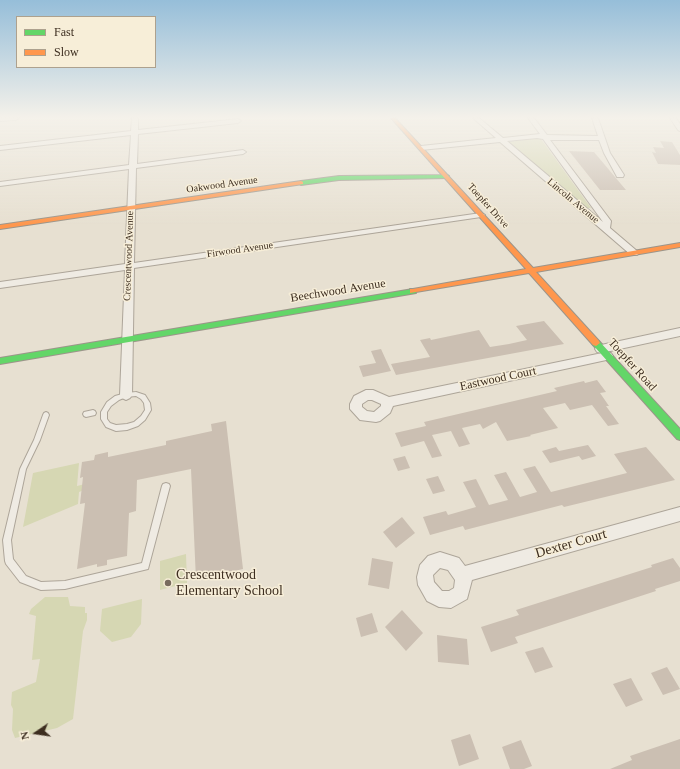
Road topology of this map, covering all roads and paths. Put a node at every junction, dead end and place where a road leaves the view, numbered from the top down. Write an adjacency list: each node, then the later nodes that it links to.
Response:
1 (134, 154): 7 (street, Crescentwood Avenue)
2 (228, 154): 7 (street)
3 (425, 154): 9 (street, Toepfer Drive)
4 (516, 154): 14 (street, Lincoln Avenue)
5 (557, 154): 14 (street)
6 (608, 154): 8 (street)
7 (134, 166): 10 (street); 11 (street, Crescentwood Avenue)
8 (620, 176)
9 (447, 177): 11 (street, Oakwood Avenue); 12 (street, Toepfer Drive)
10 (0, 184)
11 (131, 209): 13 (street, Oakwood Avenue); 17 (street, Crescentwood Avenue)
12 (481, 215): 17 (street, Firwood Avenue); 18 (street, Toepfer Drive)
13 (0, 227)
14 (606, 230): 16 (street, Lincoln Avenue)
15 (680, 245): 16 (street, Beechwood Avenue)
16 (634, 253): 18 (street, Beechwood Avenue)
17 (130, 266): 19 (street, Firwood Avenue); 22 (street, Crescentwood Avenue)
18 (531, 271): 20 (street, Toepfer Drive); 22 (street, Beechwood Avenue)
19 (0, 285)
20 (567, 310): 23 (street, Toepfer Road)
21 (680, 332): 23 (street, Eastwood Court)
22 (127, 339): 24 (street, Beechwood Avenue); 25 (street, Crescentwood Avenue)
23 (604, 352): 26 (street, Eastwood Court); 28 (street, Toepfer Road)
24 (0, 360)
25 (126, 395): 25 (lane)
26 (388, 402)
27 (46, 415): 29 (lane)
28 (680, 436)
29 (166, 486)
30 (680, 514): 31 (street, Dexter Court)
31 (462, 575)

